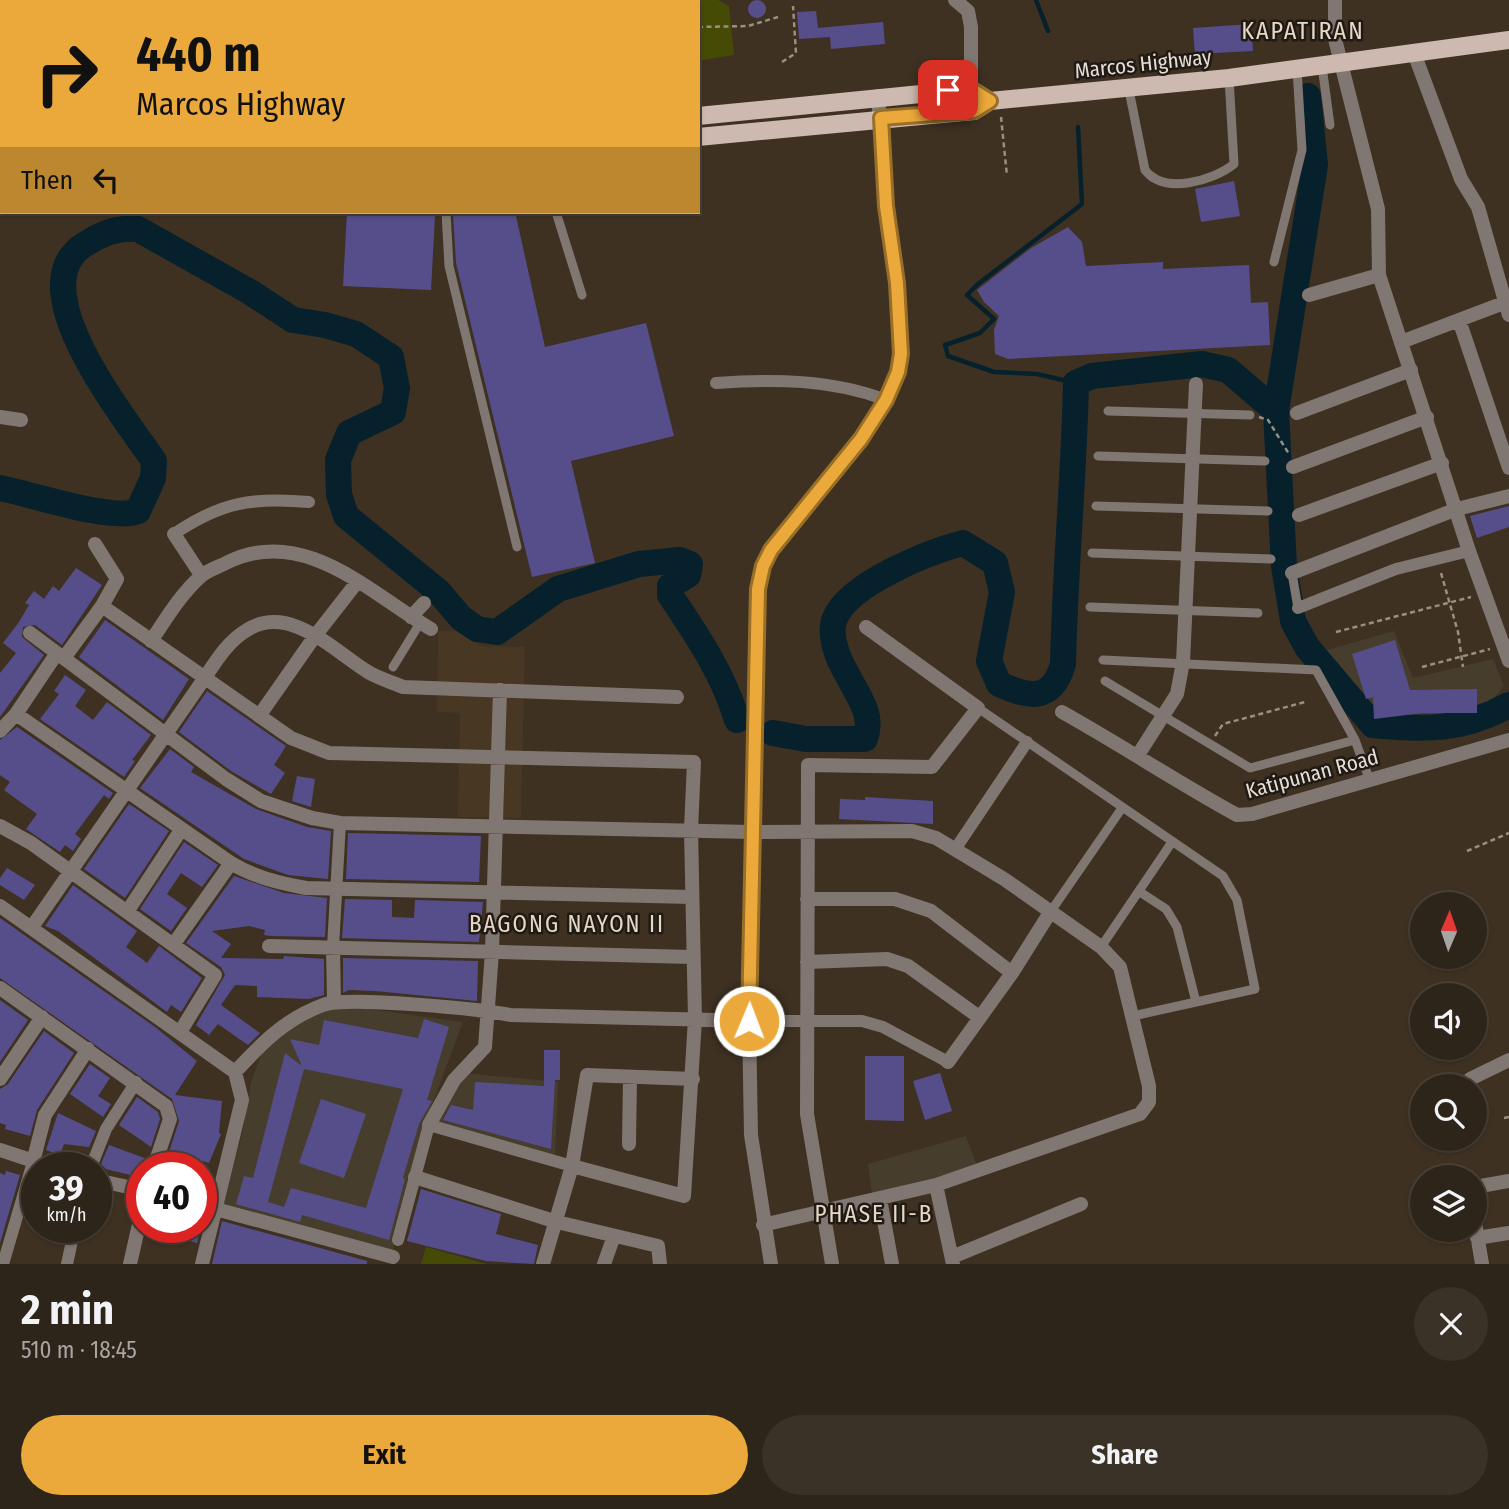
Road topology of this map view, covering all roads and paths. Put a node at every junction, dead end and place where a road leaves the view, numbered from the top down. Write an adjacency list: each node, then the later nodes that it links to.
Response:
1 (955, 0): 13 (street)
2 (1335, 0): 9 (street)
3 (793, 6): 8 (path)
4 (779, 17): 5 (path)
5 (700, 27)
6 (1509, 40): 7 (main road, Marcos Highway)
7 (1414, 53): 9 (main road, Marcos Highway); 28 (street)
8 (782, 62)
9 (1341, 63): 10 (main road, Marcos Highway); 25 (street)
10 (1322, 66): 11 (main road, Marcos Highway); 19 (lane)
11 (1297, 69): 12 (main road, Marcos Highway); 24 (lane)
12 (1229, 78): 14 (main road, Marcos Highway); 14 (lane)
13 (971, 89): 15 (main road); 16 (main road)
14 (1129, 90): 16 (main road, Marcos Highway)
15 (878, 96): 17 (main road); 18 (street)
16 (995, 100): 18 (main road, Marcos Highway); 21 (path)
17 (700, 116)
18 (881, 118): 20 (main road, Marcos Highway); 34 (street)
19 (1330, 124)
20 (700, 137)
21 (1007, 176)
22 (446, 214): 59 (lane)
23 (557, 214): 26 (lane)
24 (1274, 262)
25 (1379, 275): 27 (street); 30 (street)
26 (582, 295)
27 (1310, 295)
28 (1508, 306): 29 (street)
29 (1459, 320): 30 (street); 49 (street)
30 (1401, 342): 31 (street)
31 (1412, 370): 37 (street); 40 (street)
32 (716, 383): 34 (street)
33 (1196, 384): 36 (street)
34 (886, 400): 117 (street)
35 (1108, 411): 36 (lane)
36 (1194, 413): 38 (lane); 45 (street)
37 (1297, 413)
38 (1250, 415)
39 (0, 417): 42 (street)
40 (1427, 417): 47 (street); 48 (street)
41 (1268, 420): 43 (path)
42 (21, 421)
43 (1288, 450)
44 (1098, 456): 45 (lane)
45 (1192, 458): 46 (lane); 53 (street)
46 (1265, 461)
47 (1442, 463): 54 (street); 56 (street)
48 (1293, 467)
49 (1509, 468)
50 (1509, 496): 54 (street)
51 (309, 502): 57 (street)
52 (1096, 506): 53 (lane)
53 (1189, 509): 55 (lane); 62 (street)
54 (1457, 509): 60 (street); 65 (street)
55 (1268, 511)
56 (1299, 515)
57 (174, 534): 66 (street)
58 (95, 544): 71 (street)
59 (517, 547)
60 (1469, 551): 64 (street); 68 (street)
61 (1092, 554): 62 (lane)
62 (1187, 558): 63 (lane); 74 (street)
63 (1270, 559)
64 (1438, 559): 69 (path); 73 (street)
65 (1292, 573): 73 (lane)
66 (201, 575): 67 (street); 81 (street)
67 (358, 581): 76 (street); 80 (street)
68 (1485, 594): 69 (path); 82 (street)
69 (1450, 602): 78 (path); 84 (path)
70 (424, 603): 76 (street)
71 (102, 606): 81 (street); 83 (street)
72 (1090, 607): 74 (lane)
73 (1298, 608)
74 (1185, 610): 75 (lane); 87 (street)
75 (1258, 613)
76 (421, 623): 88 (lane)
77 (866, 627): 96 (street)
78 (1336, 632)
79 (30, 633): 83 (street)
80 (315, 636): 91 (street); 93 (street); 99 (street)
81 (150, 641): 91 (street)
82 (1503, 645): 84 (path); 86 (street)
83 (60, 656): 98 (street); 102 (street)
84 (1461, 656): 89 (path); 90 (path)
85 (1103, 660): 87 (lane)
86 (1509, 661)
87 (1183, 662): 100 (street); 103 (lane)
88 (393, 667)
89 (1422, 667)
90 (1463, 667)
91 (204, 679): 99 (street); 102 (street)
92 (1105, 681): 100 (lane)
93 (500, 690): 94 (street); 108 (street)
94 (677, 696)
95 (1305, 702): 106 (path)
96 (978, 708): 105 (lane); 118 (street)
97 (1062, 712): 107 (street, Katipunan Road)
98 (16, 714): 101 (street); 110 (street)
99 (259, 716): 108 (street)
100 (1164, 717): 106 (lane); 107 (street)
101 (0, 731)
102 (167, 735): 110 (street); 112 (street)
103 (1355, 740): 106 (lane); 109 (lane)
104 (1509, 740): 109 (street, Katipunan Road)
105 (1027, 742): 111 (lane); 121 (street)
106 (1209, 744)
107 (1138, 755): 109 (street, Katipunan Road)
108 (498, 757): 114 (street); 116 (street)
109 (1370, 781)
110 (126, 792): 115 (street); 124 (street)
111 (1122, 808): 120 (lane); 131 (lane)
112 (341, 823): 114 (street); 125 (street)
113 (0, 826): 124 (street)
114 (496, 827): 116 (street); 126 (street)
115 (181, 830): 123 (street); 132 (street)
116 (691, 830): 117 (street); 128 (street)
117 (752, 832): 118 (street); 151 (street)
118 (807, 832): 121 (street); 129 (street)
119 (1509, 833): 122 (path)
120 (1172, 842): 127 (lane); 144 (lane)
121 (956, 848): 131 (street)
122 (1468, 851)
123 (231, 863): 125 (street); 134 (street)
124 (71, 872): 132 (street); 133 (street)
125 (335, 888): 126 (street); 136 (street)
126 (494, 892): 128 (street); 138 (street)
127 (1140, 892): 137 (lane); 144 (lane)
128 (692, 897): 139 (street)
129 (807, 899): 140 (street); 141 (street)
130 (0, 906): 133 (street)
131 (1051, 911): 137 (street); 141 (street)
132 (127, 912): 134 (street)
133 (32, 927): 153 (street)
134 (173, 945): 153 (street)
135 (269, 946): 136 (street)
136 (333, 947): 138 (street); 143 (street)
137 (1101, 947): 146 (street)
138 (492, 953): 139 (street); 145 (street)
139 (692, 957): 149 (street)
140 (807, 962): 148 (street); 152 (street)
141 (1012, 974): 148 (street)
142 (0, 988): 147 (street)
143 (334, 1002): 145 (street); 158 (street)
144 (1196, 1002): 146 (lane)
145 (490, 1011): 149 (street); 163 (street)
146 (1133, 1016): 174 (street)
147 (42, 1017): 154 (street); 157 (street)
148 (979, 1017): 156 (street)
149 (695, 1019): 150 (street); 161 (street)
150 (716, 1020)
151 (749, 1021): 152 (street); 182 (street)
152 (807, 1023): 156 (street); 180 (street)
153 (180, 1032): 158 (street)
154 (88, 1049): 162 (street); 166 (street)
155 (1509, 1060): 159 (street)
156 (948, 1062)
157 (2, 1069)
158 (235, 1072): 172 (street)
159 (1480, 1074)
160 (630, 1077): 161 (street); 164 (street); 170 (street)
161 (693, 1079): 170 (street)
162 (136, 1082): 167 (street); 168 (street)
163 (429, 1125): 170 (street); 171 (street)
164 (629, 1144)
165 (0, 1150): 169 (street)
166 (36, 1152)
167 (97, 1152)
168 (159, 1152)
169 (21, 1158)
170 (572, 1166): 181 (street)
171 (415, 1177): 181 (street); 186 (street)
172 (217, 1181)
173 (1509, 1181): 175 (street)
174 (936, 1185): 176 (street); 192 (street)
175 (1487, 1185)
176 (880, 1199): 180 (street); 202 (street)
177 (21, 1204): 193 (street)
178 (1081, 1205): 192 (street)
179 (217, 1209): 191 (street)
180 (821, 1212): 182 (street); 201 (street)
181 (557, 1222): 184 (street); 197 (street)
182 (764, 1225): 200 (street)
183 (1509, 1233): 185 (street)
184 (614, 1236): 198 (street); 199 (street)
185 (1487, 1237)
186 (398, 1240)
187 (1479, 1242): 203 (street)
188 (72, 1243): 194 (street)
189 (135, 1243): 195 (street)
190 (205, 1243): 196 (street)
191 (393, 1257)
192 (952, 1261)
193 (4, 1264)
194 (67, 1264)
195 (130, 1264)
196 (202, 1264)
197 (543, 1264)
198 (604, 1264)
199 (660, 1264)
200 (771, 1264)
201 (832, 1264)
202 (892, 1264)
203 (1482, 1264)

